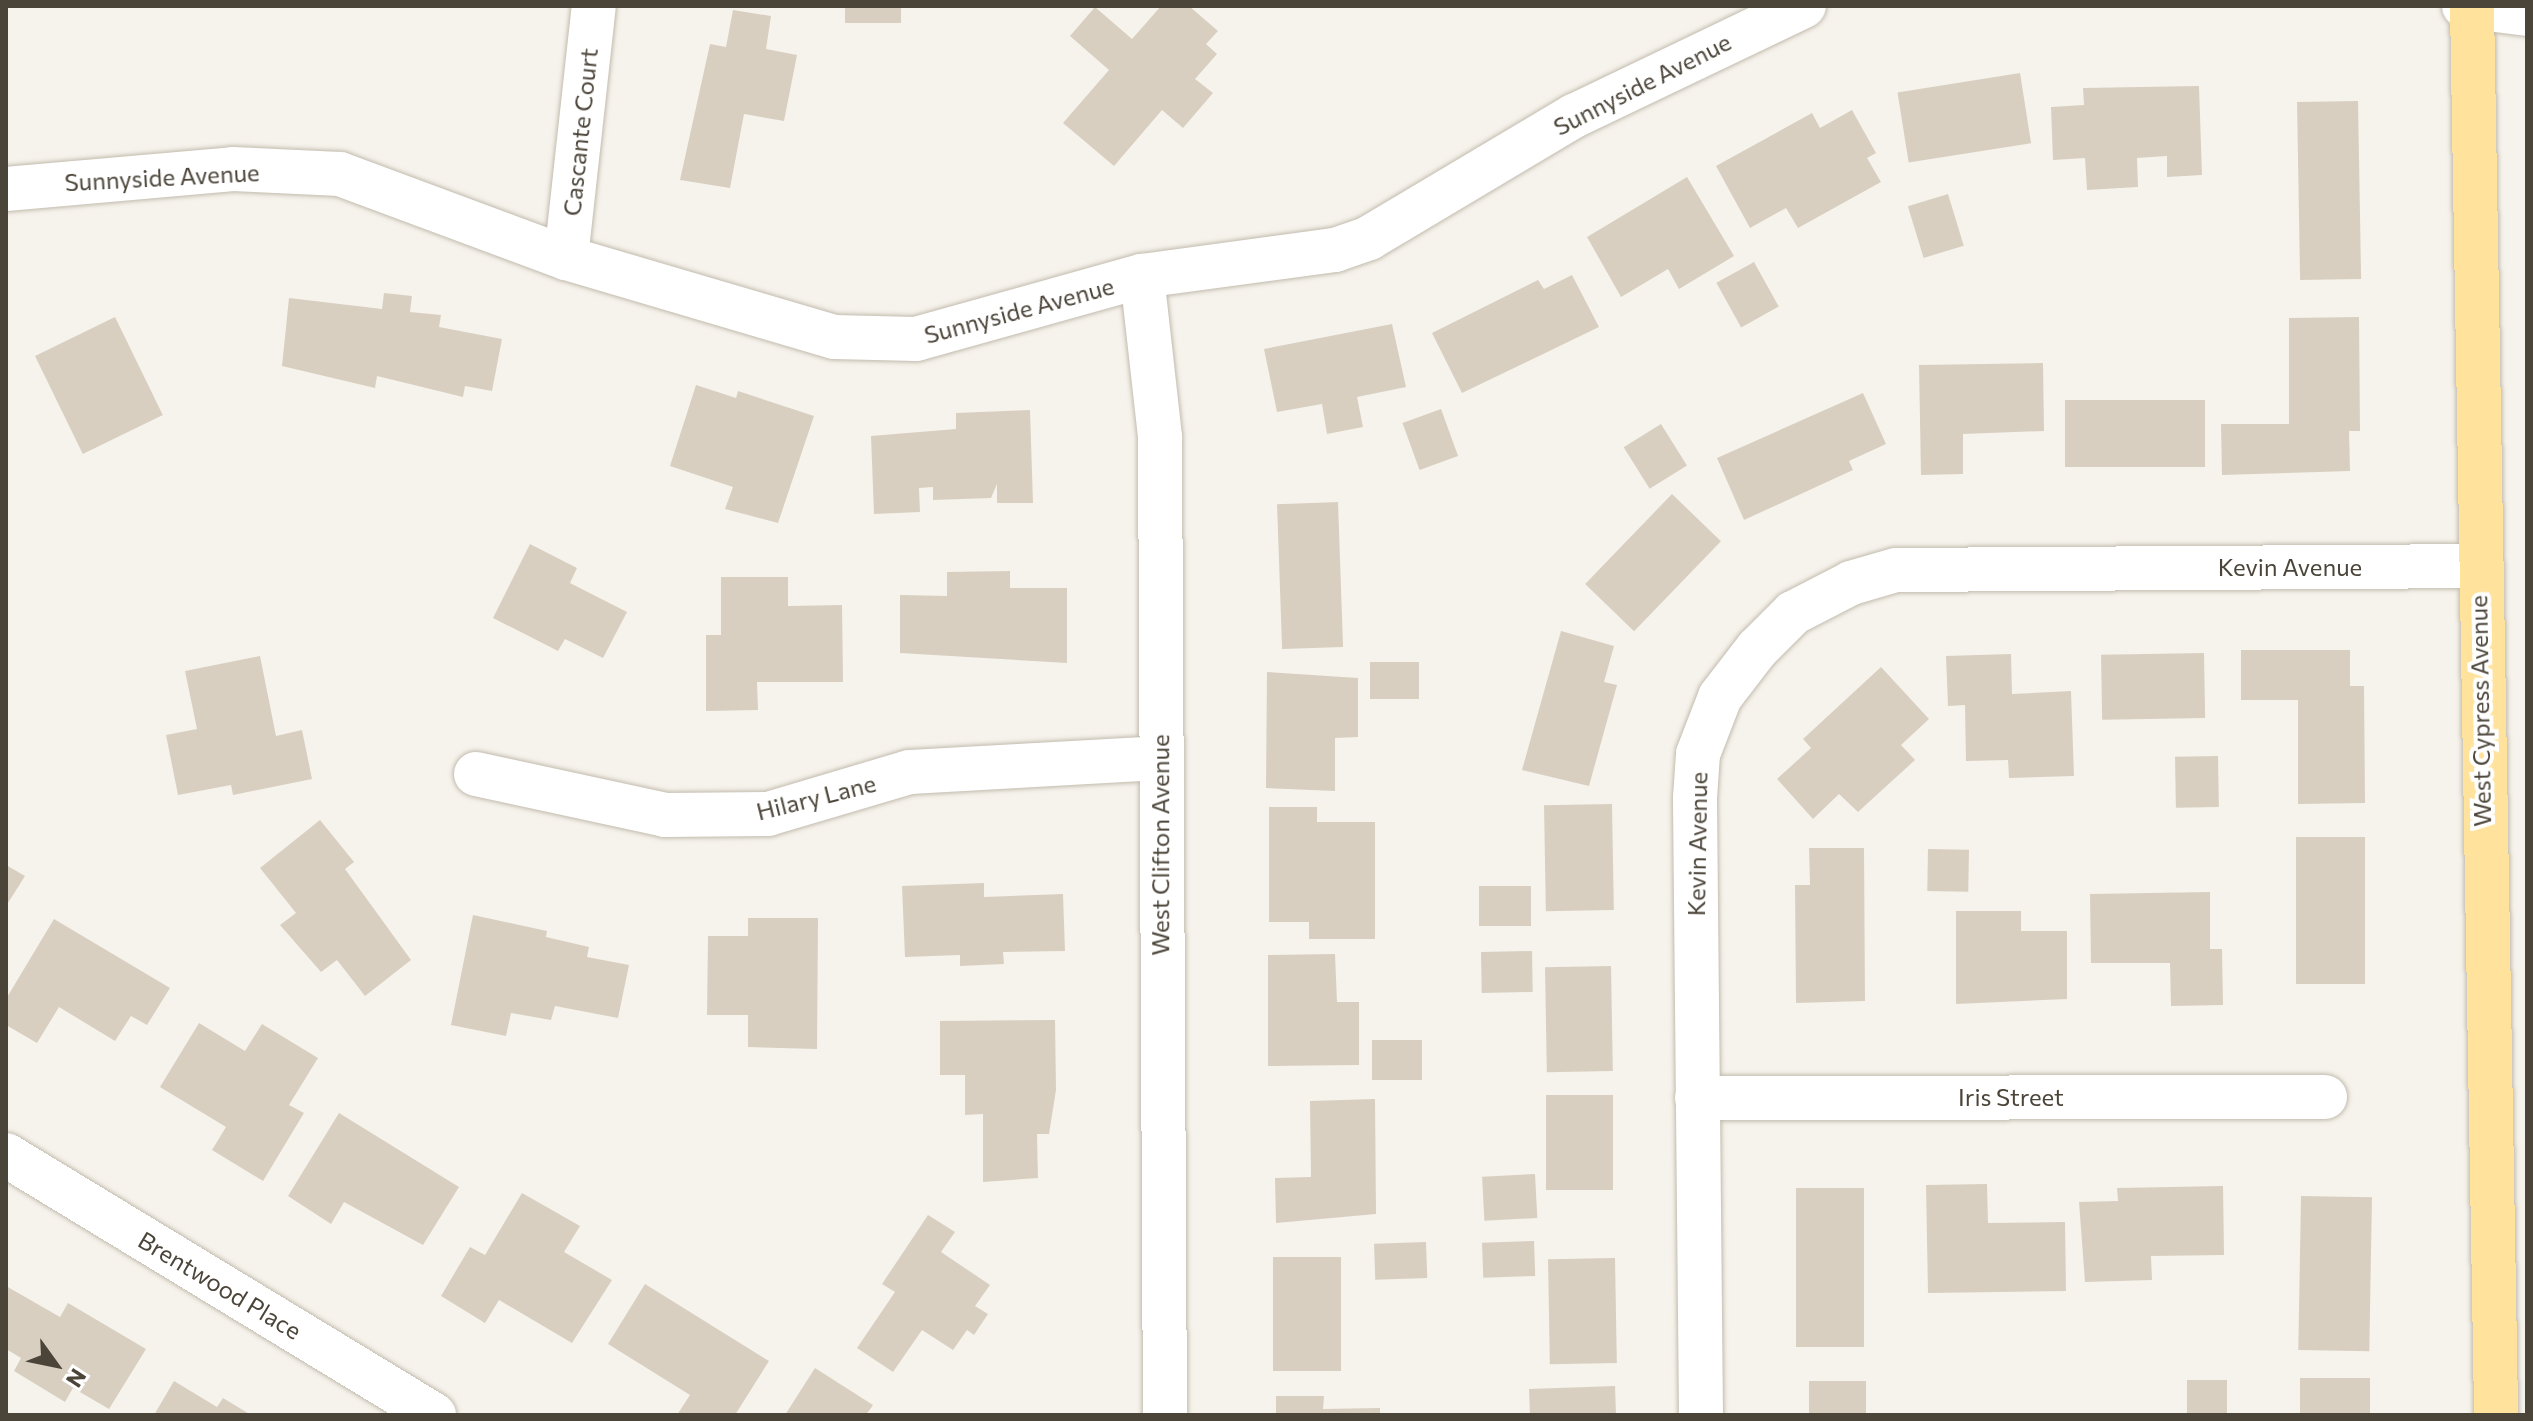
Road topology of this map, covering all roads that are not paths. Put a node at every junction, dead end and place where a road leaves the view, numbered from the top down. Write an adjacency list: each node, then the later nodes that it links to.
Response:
1 (594, 6): 7 (street, Cascante Court)
2 (1804, 6): 8 (street, Sunnyside Avenue)
3 (2464, 6): 4 (street)
4 (2472, 6): 5 (street); 9 (main road, West Cypress Avenue)
5 (2527, 14)
6 (6, 189): 7 (street, Sunnyside Avenue)
7 (566, 258): 8 (street, Sunnyside Avenue)
8 (1142, 276): 10 (street, West Clifton Avenue)
9 (2477, 566): 13 (street, Kevin Avenue); 18 (main road, West Cypress Avenue)
10 (1159, 758): 11 (street, Hilary Lane); 16 (street, West Clifton Avenue)
11 (476, 774)
12 (2325, 1097): 13 (street, Iris Street)
13 (1697, 1098): 17 (street, Kevin Avenue)
14 (6, 1155): 15 (street, Brentwood Place)
15 (434, 1415)
16 (1165, 1415)
17 (1701, 1415)
18 (2496, 1415)

